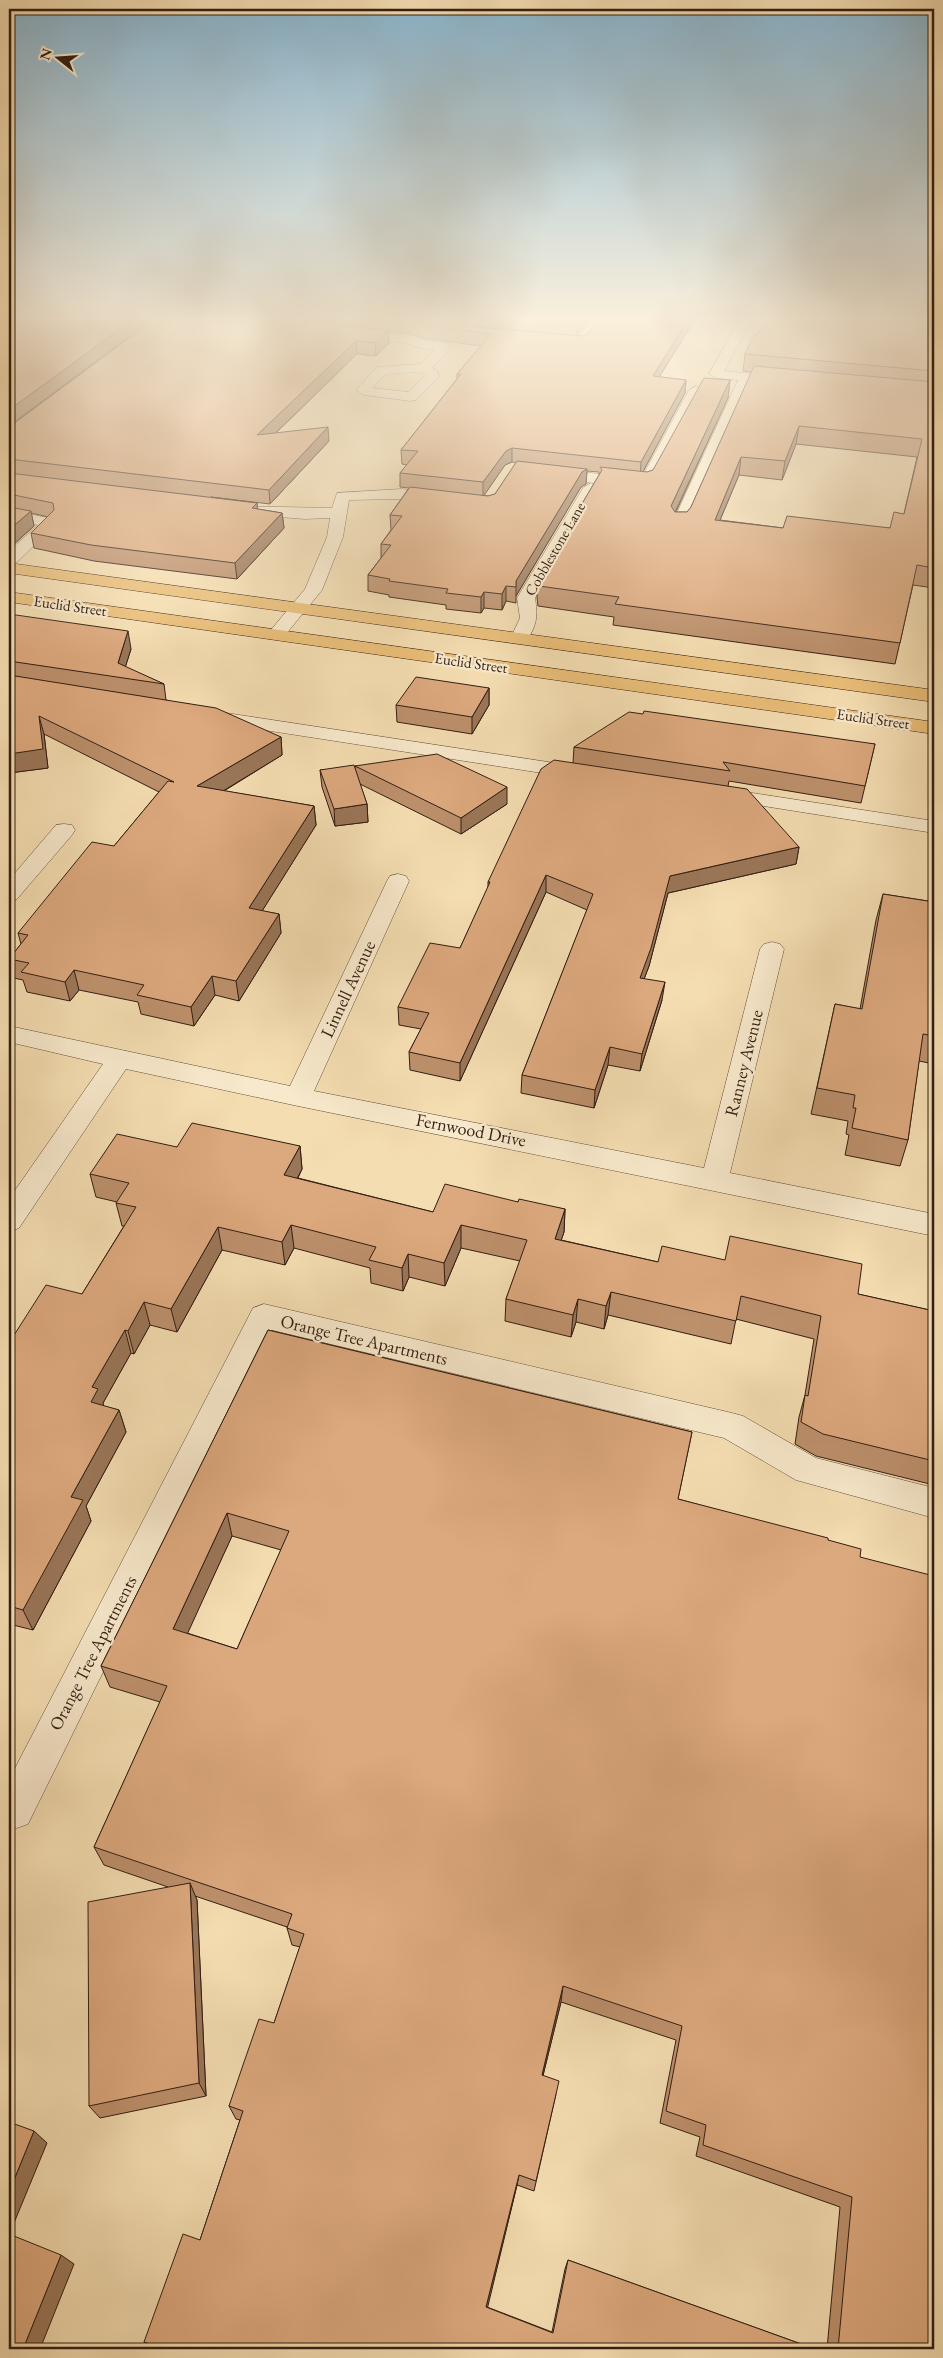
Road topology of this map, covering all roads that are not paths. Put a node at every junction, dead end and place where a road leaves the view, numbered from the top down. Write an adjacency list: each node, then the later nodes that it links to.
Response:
1 (674, 431): 3 (street)
2 (722, 431): 9 (street)
3 (531, 471)
4 (591, 488): 15 (street, Cobblestone Lane)
5 (456, 500): 7 (street)
6 (230, 508): 7 (street)
7 (339, 513): 13 (street)
8 (9, 516): 10 (street)
9 (679, 526)
10 (9, 560)
11 (9, 568): 13 (main road, Euclid Street)
12 (9, 597): 14 (main road, Euclid Street)
13 (298, 608): 14 (street); 15 (main road, Euclid Street)
14 (276, 635): 18 (main road, Euclid Street)
15 (519, 639): 16 (main road, Euclid Street)
16 (934, 696)
17 (196, 714): 19 (street)
18 (934, 728)
19 (600, 776)
20 (698, 791): 21 (street)
21 (934, 827)
22 (64, 830): 24 (street)
23 (398, 881): 28 (street, Linnell Avenue)
24 (9, 894)
25 (772, 949): 29 (street, Ranney Avenue)
26 (9, 1034): 27 (street, Fernwood Drive)
27 (119, 1059): 28 (street, Fernwood Drive); 30 (street)
28 (298, 1097): 29 (street, Fernwood Drive)
29 (715, 1178): 31 (street, Fernwood Drive)
30 (9, 1221)
31 (934, 1224)
32 (934, 1503): 33 (street, Orange Tree Apartments)
33 (14, 1810)

